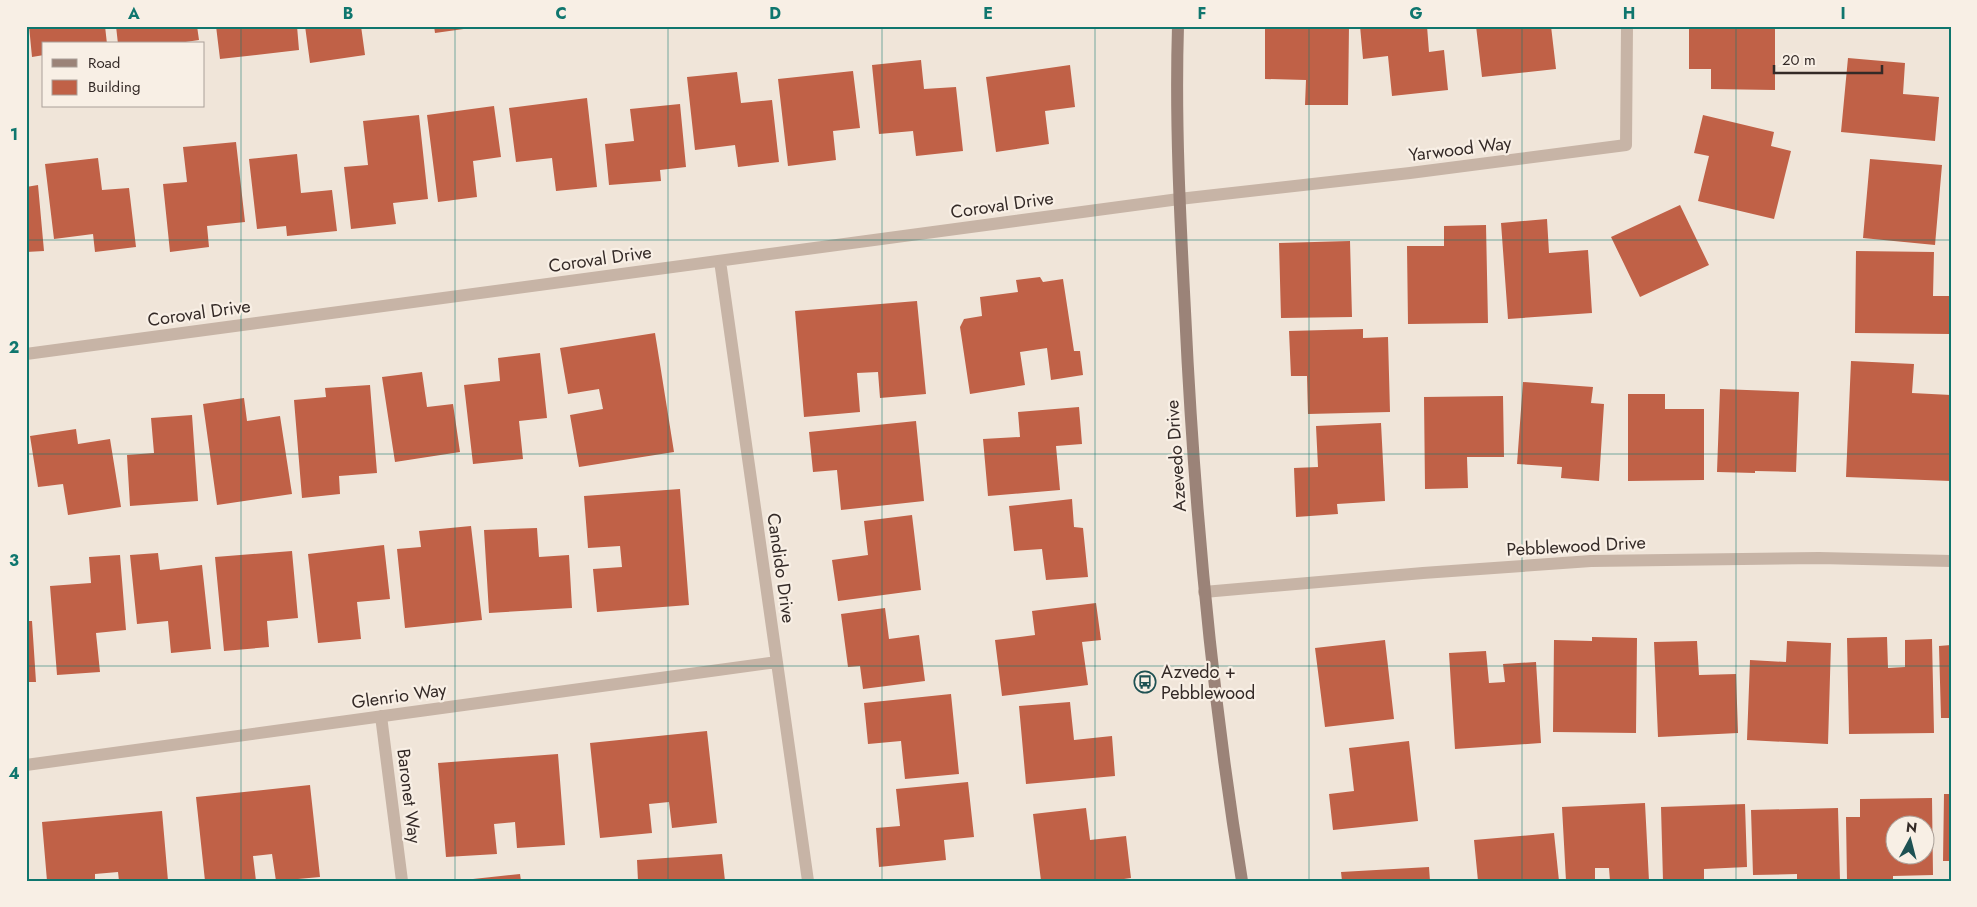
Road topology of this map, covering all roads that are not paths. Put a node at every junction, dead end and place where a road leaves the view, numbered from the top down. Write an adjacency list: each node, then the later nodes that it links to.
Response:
1 (1178, 26): 3 (street, Azevedo Drive)
2 (1627, 26): 3 (street, Yarwood Way)
3 (1179, 199): 4 (street, Coroval Drive); 7 (street, Azevedo Drive)
4 (720, 261): 5 (street, Coroval Drive); 8 (street, Candido Drive)
5 (26, 354)
6 (1951, 561): 7 (street, Pebblewood Drive)
7 (1204, 592): 13 (street, Azevedo Drive)
8 (777, 662): 9 (street, Glenrio Way); 12 (street, Candido Drive)
9 (381, 716): 10 (street, Glenrio Way); 11 (street, Baronet Way)
10 (26, 765)
11 (402, 881)
12 (808, 881)
13 (1242, 881)

